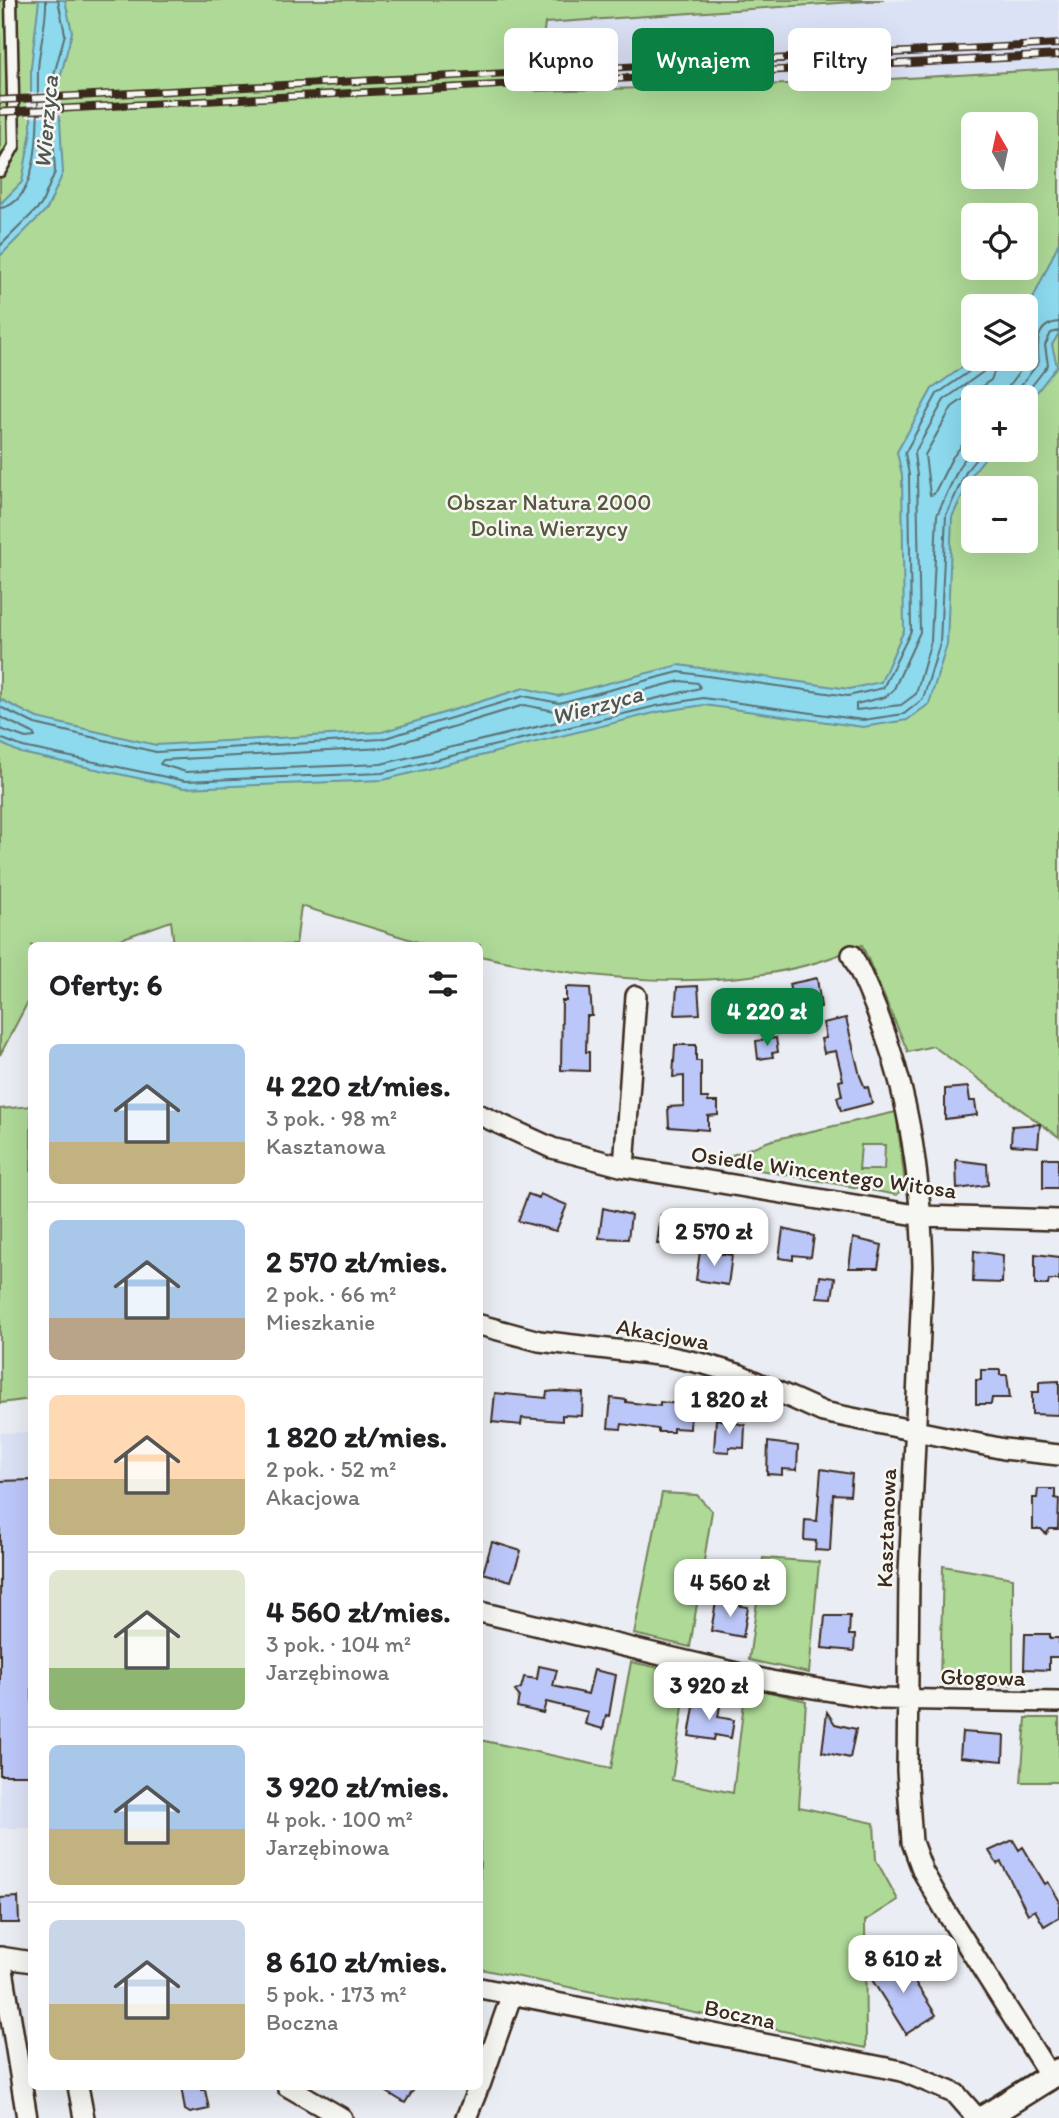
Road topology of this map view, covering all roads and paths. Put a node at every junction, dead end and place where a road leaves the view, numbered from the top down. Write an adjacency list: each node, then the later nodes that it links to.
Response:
1 (12, 0): 2 (lane)
2 (0, 171)
3 (852, 955): 7 (street, Kasztanowa)
4 (636, 996): 6 (street)
5 (483, 1116): 6 (street, Osiedle Wincentego Witosa)
6 (624, 1167): 7 (street, Osiedle Wincentego Witosa)
7 (922, 1216): 8 (street, Osiedle Wincentego Witosa); 10 (street, Kasztanowa)
8 (1059, 1220)
9 (483, 1326): 10 (street, Akacjowa)
10 (915, 1431): 11 (street, Akacjowa); 13 (street, Kasztanowa)
11 (1059, 1455)
12 (483, 1613): 13 (street, Głogowa)
13 (906, 1701): 14 (street, Głogowa); 19 (street, Kasztanowa)
14 (1059, 1702)
15 (0, 1957): 16 (street); 24 (street)
16 (28, 1961)
17 (483, 1989): 18 (street, Boczna)
18 (512, 1994): 20 (street); 28 (street, Boczna)
19 (1055, 2073): 29 (street)
20 (483, 2074)
21 (79, 2090): 25 (street)
22 (294, 2090): 26 (street)
23 (477, 2090): 27 (street)
24 (27, 2118)
25 (84, 2118)
26 (342, 2118)
27 (466, 2118)
28 (977, 2118)
29 (985, 2118)

